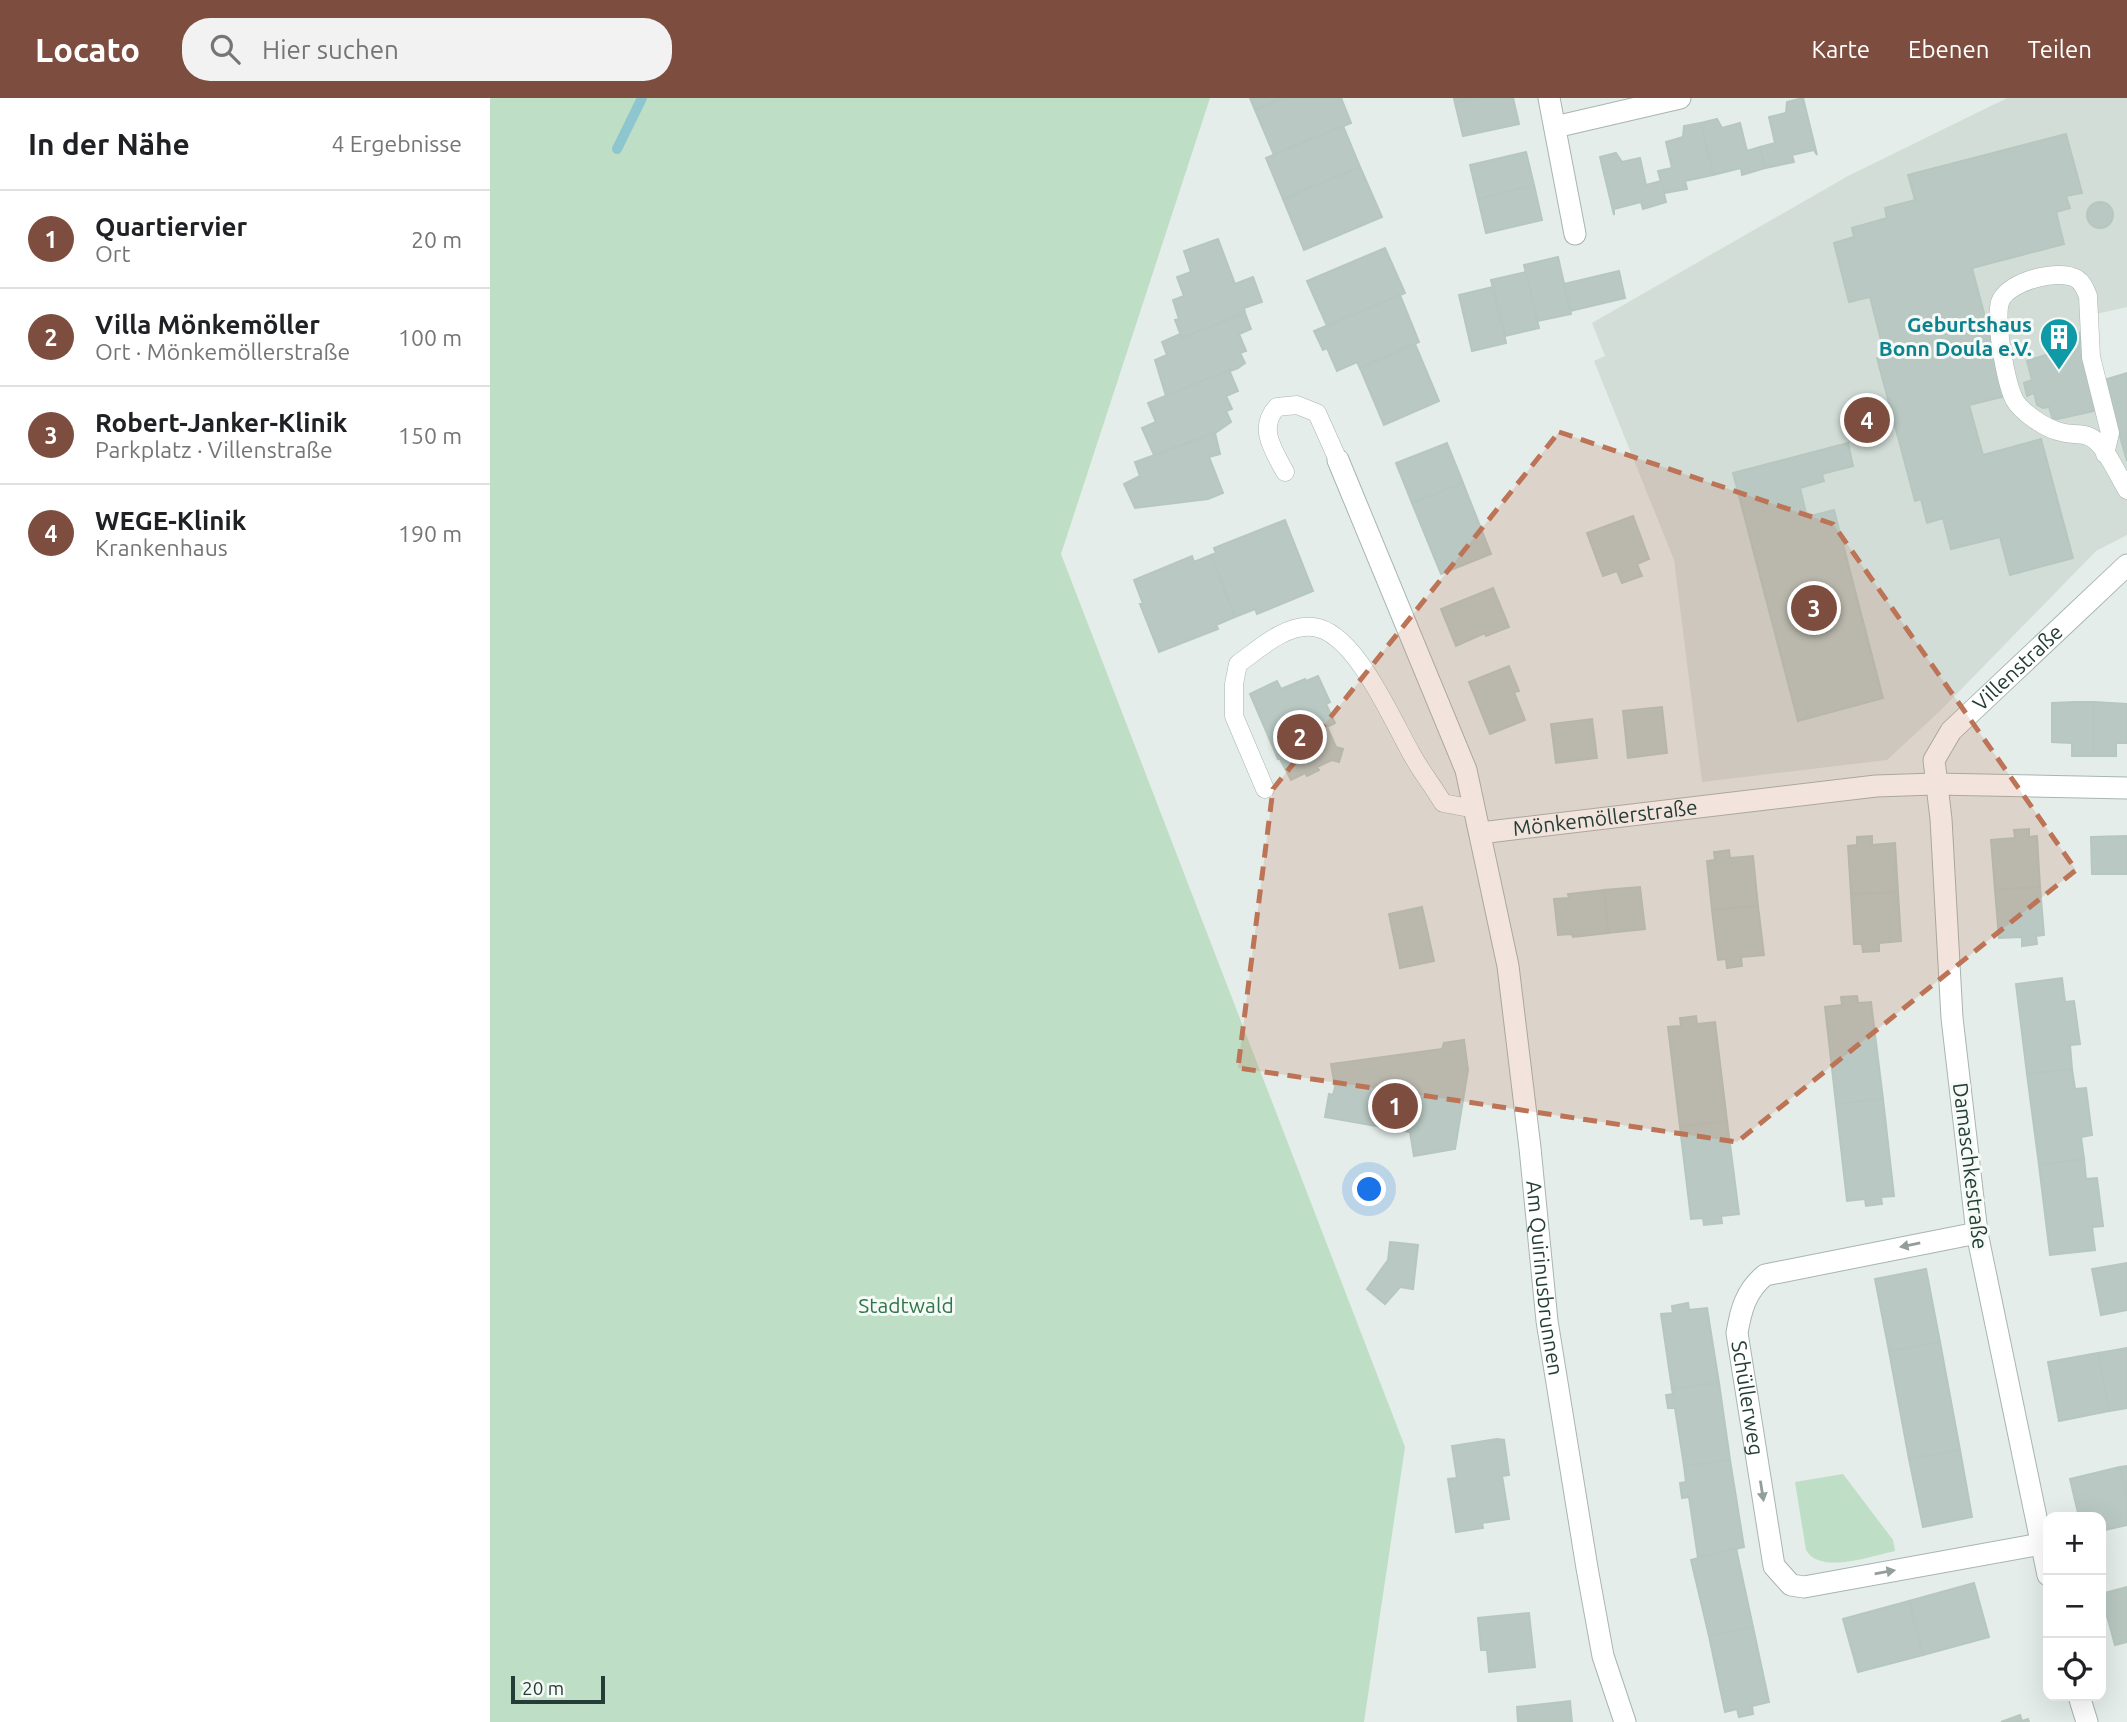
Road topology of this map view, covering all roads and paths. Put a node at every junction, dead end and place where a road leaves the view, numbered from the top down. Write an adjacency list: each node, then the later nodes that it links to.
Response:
1 (1549, 98): 3 (street)
2 (1680, 98): 3 (street)
3 (1555, 127): 4 (street)
4 (1575, 234)
5 (2105, 454): 5 (lane); 8 (lane)
6 (1338, 460): 7 (lane); 13 (street)
7 (1285, 472)
8 (2127, 491)
9 (2127, 565): 10 (street, Villenstraße)
10 (1935, 785): 11 (street, Mönkemöllerstraße); 14 (street, Mönkemöllerstraße); 15 (street, Damaschkestraße)
11 (2127, 788)
12 (1265, 789): 13 (lane)
13 (1475, 809): 14 (street)
14 (1480, 832): 19 (street, Am Quirinusbrunnen)
15 (1977, 1233): 16 (street, Damaschkestraße); 16 (street, Schüllerweg, one-way to 16)
16 (2041, 1544): 17 (street, Damaschkestraße)
17 (2043, 1553)
18 (2081, 1701): 20 (street)
19 (1625, 1722)
20 (2087, 1722)

